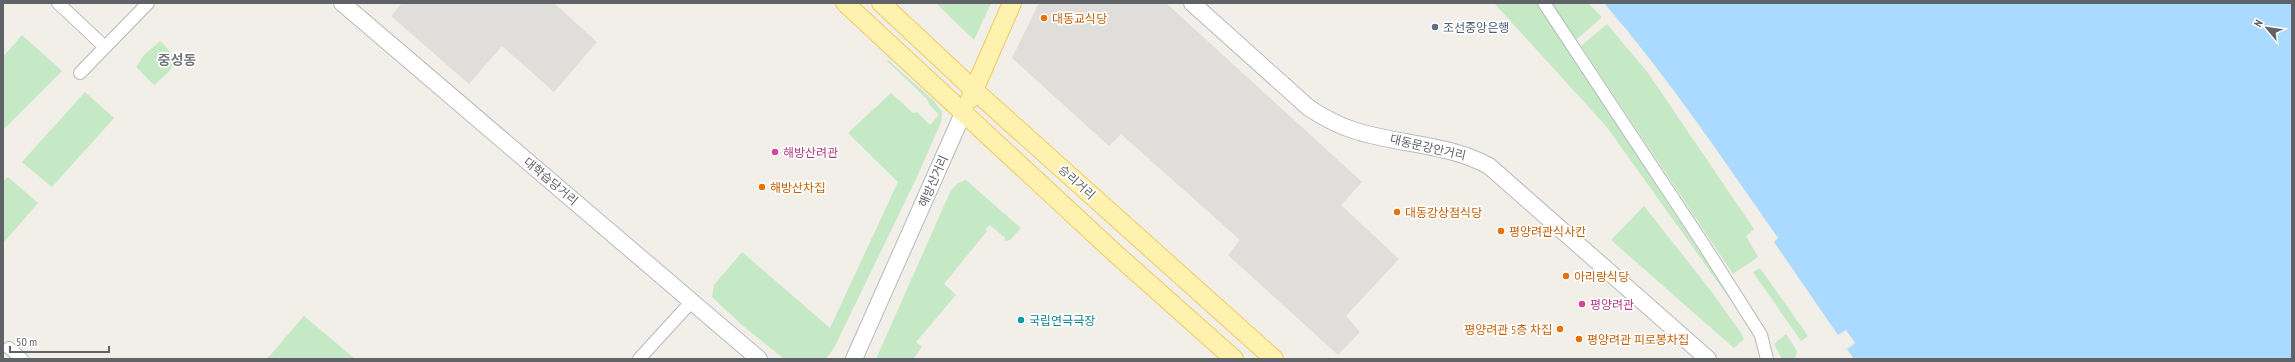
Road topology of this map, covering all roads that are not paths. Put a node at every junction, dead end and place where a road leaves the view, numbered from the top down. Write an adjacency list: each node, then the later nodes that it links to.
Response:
1 (58, 3): 9 (street)
2 (148, 3): 9 (street)
3 (342, 3): 13 (main road, 대학습당거리)
4 (845, 3): 12 (main road, 승리거리)
5 (881, 3): 11 (main road, 승리거리)
6 (1012, 3): 11 (main road, 해방산거리)
7 (1192, 3): 23 (main road, 대동문강안거리)
8 (1544, 3): 24 (street)
9 (105, 47): 10 (street)
10 (80, 73)
11 (974, 90): 12 (main road, 해방산거리); 22 (main road, 승리거리)
12 (964, 111): 14 (main road, 해방산거리); 21 (main road, 승리거리)
13 (692, 301): 16 (main road, 대학습당거리); 18 (street)
14 (861, 342): 19 (main road); 20 (main road, 해방산거리)
15 (9, 348): 17 (street)
16 (759, 358)
17 (22, 359)
18 (639, 359)
19 (842, 359)
20 (854, 359)
21 (1234, 359)
22 (1274, 359)
23 (1708, 359)
24 (1767, 359)

